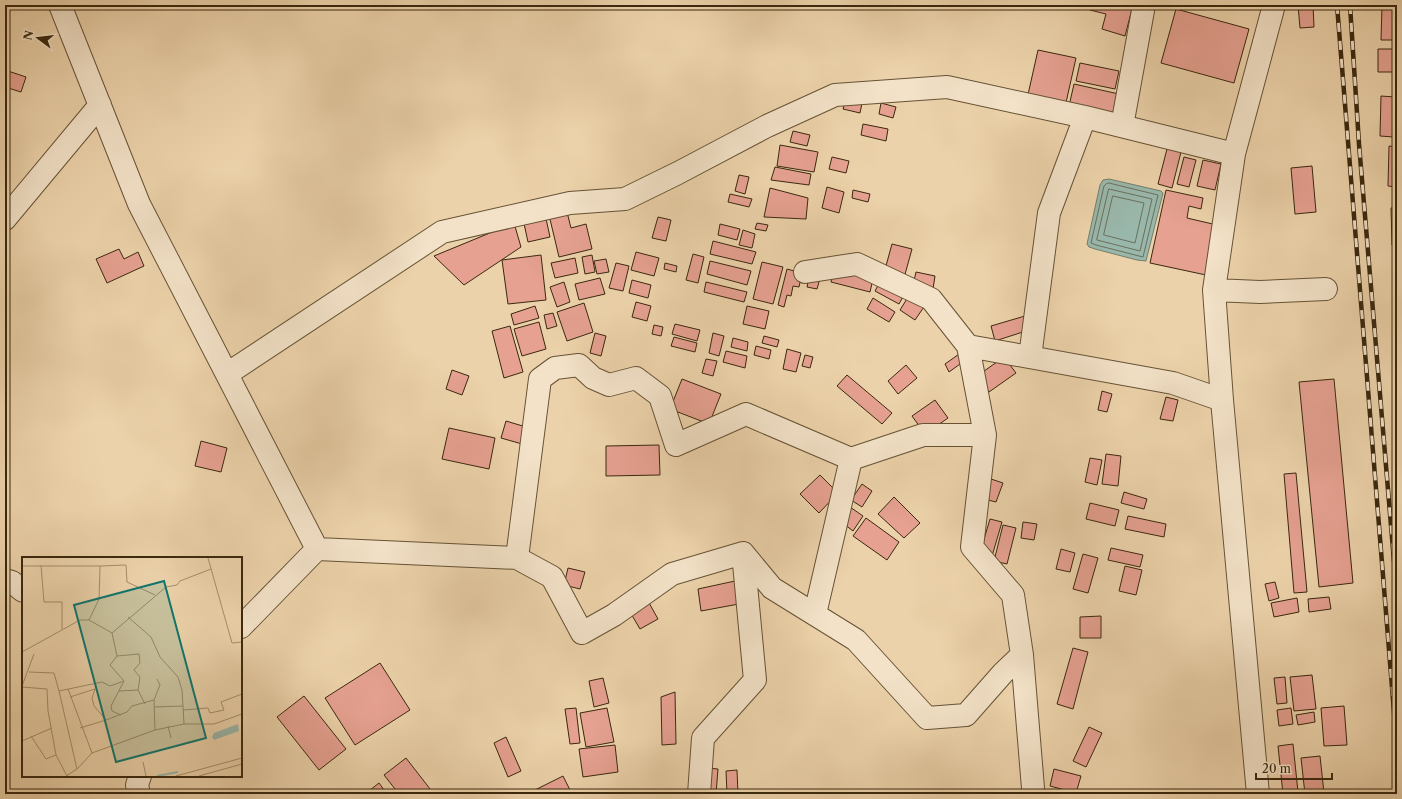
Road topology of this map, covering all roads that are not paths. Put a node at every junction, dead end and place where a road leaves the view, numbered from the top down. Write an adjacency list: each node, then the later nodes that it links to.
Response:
1 (60, 5): 4 (street)
2 (1144, 5): 6 (street)
3 (1274, 5): 7 (street)
4 (100, 105): 8 (street); 14 (street)
5 (1085, 117): 6 (street); 13 (street); 14 (street)
6 (1122, 126): 7 (street)
7 (1234, 154): 11 (street)
8 (5, 219)
9 (805, 272): 12 (street)
10 (1326, 289): 11 (street)
11 (1214, 290): 15 (street)
12 (968, 346): 13 (street); 16 (street)
13 (1030, 357): 15 (street)
14 (227, 374): 18 (street)
15 (1222, 400): 30 (street)
16 (985, 435): 17 (street); 25 (street)
17 (852, 459): 20 (street); 23 (street)
18 (317, 549): 20 (street); 24 (street)
19 (743, 553): 20 (street); 23 (street); 29 (street)
20 (518, 558)
21 (5, 580): 22 (street)
22 (22, 590)
23 (815, 614): 25 (street)
24 (242, 626)
25 (1022, 655): 27 (street)
26 (140, 777): 28 (street)
27 (1030, 792)
28 (139, 794)
29 (699, 794)
30 (1258, 794)

